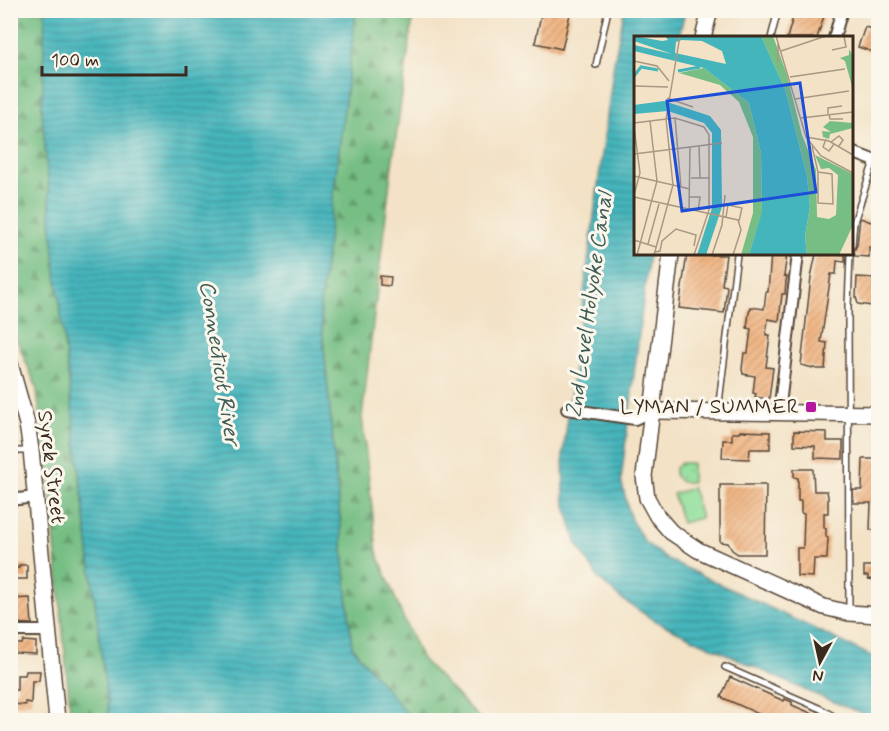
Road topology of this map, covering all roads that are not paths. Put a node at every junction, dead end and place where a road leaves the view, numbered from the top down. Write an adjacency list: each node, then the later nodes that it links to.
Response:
1 (608, 10): 8 (lane)
2 (710, 10): 5 (street)
3 (778, 10): 6 (lane)
4 (842, 10): 7 (street)
5 (704, 36)
6 (772, 36)
7 (835, 36)
8 (596, 65)
9 (853, 152): 10 (street)
10 (876, 161): 11 (lane)
11 (853, 234)
12 (671, 255): 18 (street)
13 (737, 255): 19 (lane)
14 (798, 255): 20 (street)
15 (850, 255): 21 (lane)
16 (11, 368): 23 (street, Syrek Street)
17 (567, 409): 18 (street)
18 (652, 411): 19 (street); 27 (street)
19 (718, 412): 20 (street)
20 (779, 414): 21 (street)
21 (848, 414): 22 (street); 27 (lane)
22 (879, 414)
23 (31, 450): 24 (lane); 25 (street, Syrek Street)
24 (10, 451)
25 (35, 497): 26 (street); 30 (street, Syrek Street)
26 (10, 500)
27 (849, 613): 28 (street)
28 (879, 615)
29 (10, 631): 30 (street)
30 (47, 631): 32 (street, Syrek Street)
31 (725, 667): 33 (lane)
32 (57, 720)
33 (840, 720)

